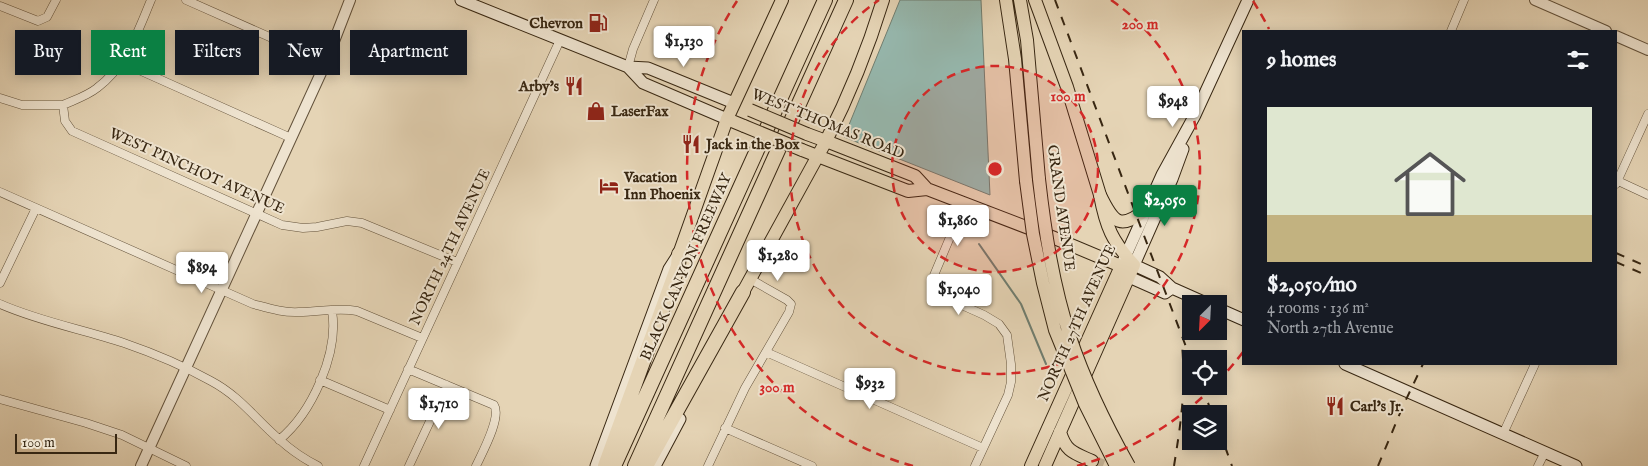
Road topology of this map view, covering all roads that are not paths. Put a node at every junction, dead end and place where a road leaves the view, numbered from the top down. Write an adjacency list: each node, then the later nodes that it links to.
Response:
1 (56, 0): 18 (street)
2 (151, 0): 19 (street)
3 (186, 0): 24 (street)
4 (350, 0): 20 (street)
5 (460, 0): 25 (main road, WEST THOMAS ROAD)
6 (654, 0): 27 (street)
7 (782, 0): 32 (main road)
8 (825, 0): 90 (highway, BLACK CANYON FREEWAY)
9 (832, 0): 91 (highway)
10 (846, 0): 92 (highway)
11 (883, 0): 38 (main road)
12 (1006, 0): 40 (main road, GRAND AVENUE)
13 (1020, 0): 40 (main road, GRAND AVENUE)
14 (1035, 0): 44 (main road)
15 (1248, 0): 34 (main road, NORTH 27TH AVENUE)
16 (1464, 0): 21 (street)
17 (1535, 0): 22 (street)
18 (0, 6)
19 (138, 30)
20 (338, 30)
21 (1451, 30)
22 (1604, 30)
23 (1617, 36): 26 (street)
24 (269, 37)
25 (560, 40): 27 (main road, WEST THOMAS ROAD); 51 (street, NORTH 24TH AVENUE)
26 (1648, 50)
27 (628, 67): 32 (main road, WEST THOMAS ROAD); 36 (main road, WEST THOMAS ROAD)
28 (111, 75): 33 (street)
29 (150, 75): 37 (street)
30 (320, 75): 37 (street)
31 (0, 98): 33 (street)
32 (734, 103): 36 (main road); 38 (main road, WEST THOMAS ROAD, bridge)
33 (63, 104): 49 (street, WEST PINCHOT AVENUE)
34 (1195, 114): 48 (main road, NORTH 27TH AVENUE); 52 (main road, NORTH 27TH AVENUE)
35 (1648, 114): 41 (street)
36 (727, 120): 39 (main road, WEST THOMAS ROAD, bridge); 50 (main road)
37 (291, 138): 49 (street)
38 (826, 141): 39 (main road); 42 (main road, WEST THOMAS ROAD)
39 (818, 156): 42 (main road, WEST THOMAS ROAD); 53 (main road)
40 (1033, 180): 62 (main road, GRAND AVENUE, bridge); 102 (main road, GRAND AVENUE, bridge)
41 (1617, 183): 45 (street)
42 (926, 189): 46 (main road, WEST THOMAS ROAD)
43 (0, 192): 47 (street)
44 (1100, 195): 48 (main road); 52 (main road)
45 (1648, 195)
46 (964, 204): 52 (main road, WEST THOMAS ROAD); 79 (street)
47 (36, 208): 54 (street); 55 (street)
48 (1147, 209): 52 (main road, NORTH 27TH AVENUE)
49 (256, 214): 51 (street, WEST PINCHOT AVENUE); 55 (street)
50 (679, 254): 88 (main road); 89 (highway)
51 (457, 262): 63 (street, NORTH 24TH AVENUE)
52 (1127, 266): 57 (main road, WEST THOMAS ROAD); 73 (main road, NORTH 27TH AVENUE); 75 (main road, NORTH 27TH AVENUE)
53 (750, 279): 56 (main road); 64 (street)
54 (0, 283)
55 (221, 291): 59 (street); 67 (street)
56 (743, 292): 93 (highway); 94 (main road)
57 (1188, 295)
58 (0, 304): 67 (street)
59 (332, 311): 63 (street); 69 (street)
60 (1228, 313): 61 (main road)
61 (1242, 319)
62 (1055, 330): 100 (main road, bridge); 101 (main road, GRAND AVENUE, bridge)
63 (422, 338): 68 (street, NORTH 24TH AVENUE)
64 (766, 352): 74 (street); 79 (street)
65 (1347, 365): 76 (main road)
66 (1535, 365): 76 (street)
67 (186, 368): 77 (street); 78 (street)
68 (408, 369): 70 (street); 72 (street, NORTH 24TH AVENUE)
69 (320, 380): 72 (street); 77 (street)
70 (447, 385): 86 (street); 87 (street)
71 (0, 399): 78 (street)
72 (390, 410): 85 (street, NORTH 24TH AVENUE)
73 (1051, 419): 98 (main road, NORTH 27TH AVENUE); 99 (main road)
74 (725, 428): 95 (street); 96 (street)
75 (1060, 432): 81 (main road); 99 (main road, NORTH 27TH AVENUE)
76 (1503, 434): 80 (main road)
77 (279, 440): 84 (street)
78 (149, 448): 82 (street); 83 (street)
79 (983, 448): 97 (street)
80 (1544, 452): 103 (street); 104 (main road)
81 (1092, 461)
82 (141, 466)
83 (186, 466)
84 (318, 466)
85 (364, 466)
86 (409, 466)
87 (476, 466)
88 (596, 466)
89 (605, 466)
90 (614, 466)
91 (622, 466)
92 (635, 466)
93 (646, 466)
94 (655, 466)
95 (708, 466)
96 (812, 466)
97 (975, 466)
98 (1031, 466)
99 (1044, 466)
100 (1106, 466)
101 (1116, 466)
102 (1129, 466)
103 (1538, 466)
104 (1576, 466)

